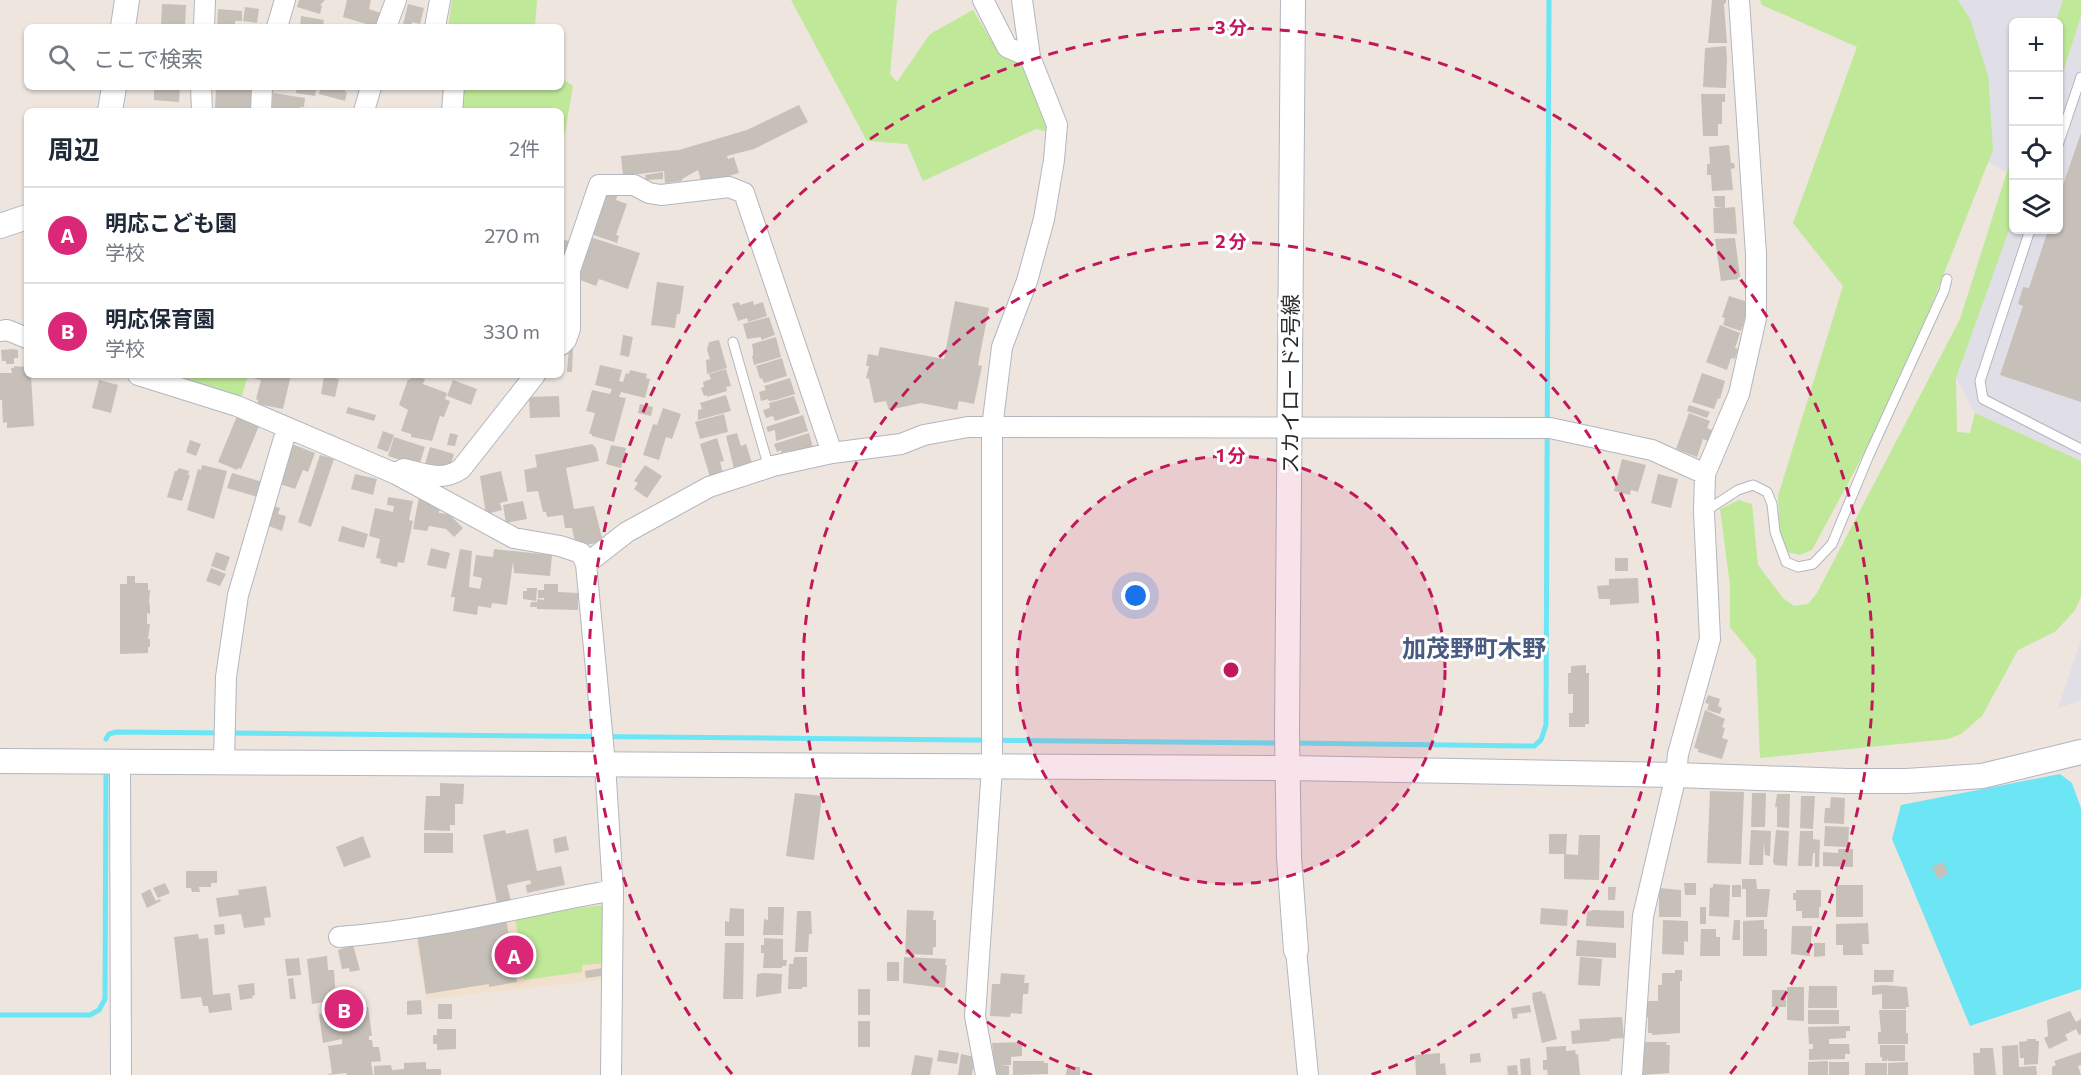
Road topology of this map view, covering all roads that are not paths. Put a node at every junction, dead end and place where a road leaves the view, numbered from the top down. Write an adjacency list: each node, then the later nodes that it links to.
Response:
1 (127, 0): 10 (street)
2 (205, 0): 11 (street)
3 (285, 0): 12 (street)
4 (396, 0): 13 (street)
5 (440, 0): 14 (street)
6 (983, 0): 15 (street)
7 (1022, 0): 15 (street)
8 (1293, 0): 38 (street, スカイロード2号線)
9 (1739, 0): 45 (street)
10 (123, 24)
11 (204, 24)
12 (278, 24)
13 (387, 24)
14 (436, 24)
15 (1030, 57): 40 (street)
16 (2081, 77): 27 (lane)
17 (114, 90): 22 (street)
18 (201, 90): 23 (street)
19 (262, 90): 24 (street)
20 (369, 90): 25 (street)
21 (454, 90): 26 (street)
22 (110, 108)
23 (202, 108)
24 (261, 108)
25 (365, 108)
26 (452, 108)
27 (2063, 130)
28 (24, 218): 29 (street)
29 (0, 225)
30 (2029, 234): 41 (lane)
31 (1947, 279): 46 (lane)
32 (0, 331): 33 (street)
33 (24, 337)
34 (564, 342): 42 (street)
35 (733, 342): 43 (lane)
36 (148, 378): 39 (street)
37 (533, 378): 44 (street)
38 (1288, 427): 40 (street); 45 (street); 50 (street, スカイロード2号線)
39 (287, 428): 44 (street); 54 (street)
40 (992, 428): 42 (street); 49 (street)
41 (2081, 449)
42 (832, 453): 43 (street)
43 (769, 468): 47 (street)
44 (396, 474): 47 (street)
45 (1705, 474): 46 (street)
46 (1704, 512): 55 (street)
47 (586, 564): 48 (street)
48 (603, 745): 49 (street); 54 (street); 56 (street)
49 (992, 750): 50 (street); 61 (street)
50 (1288, 750): 55 (street); 58 (street, スカイロード2号線)
51 (2081, 752): 55 (street)
52 (0, 761): 53 (street)
53 (120, 761): 54 (street); 59 (street)
54 (224, 761)
55 (1676, 775): 63 (street)
56 (613, 890): 57 (street); 60 (street)
57 (339, 937)
58 (1296, 950): 62 (street)
59 (121, 1075)
60 (611, 1075)
61 (986, 1075)
62 (1308, 1075)
63 (1632, 1075)

